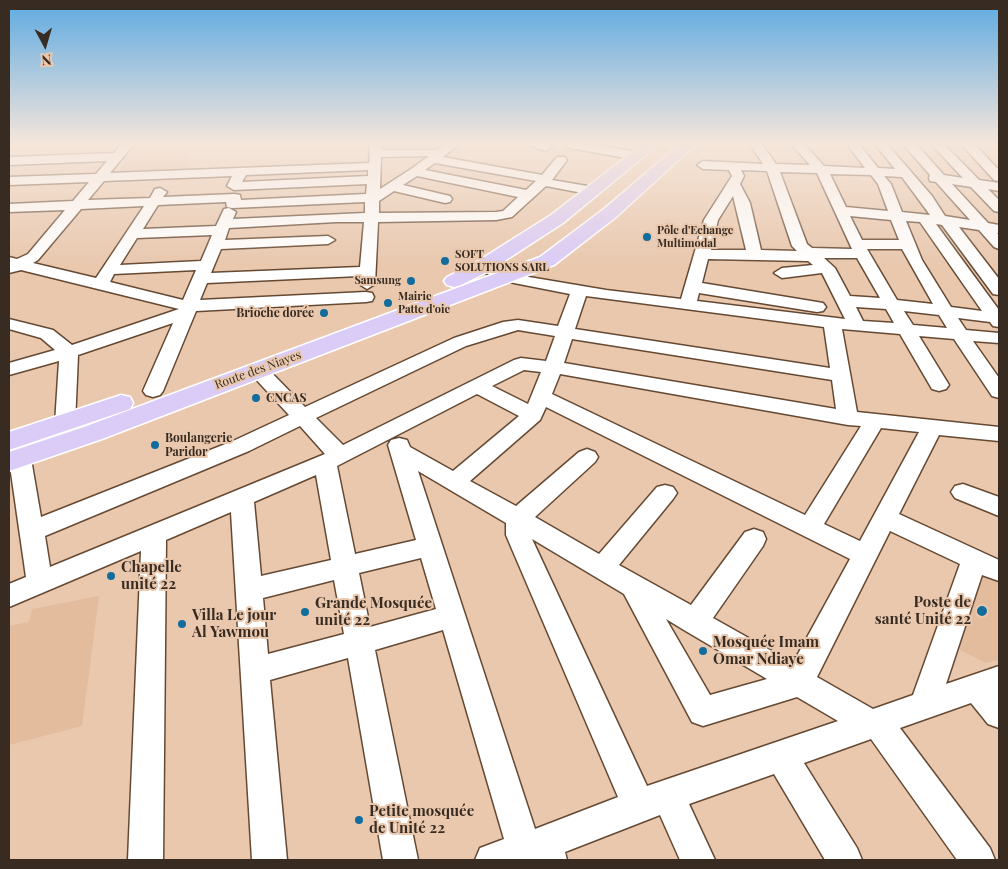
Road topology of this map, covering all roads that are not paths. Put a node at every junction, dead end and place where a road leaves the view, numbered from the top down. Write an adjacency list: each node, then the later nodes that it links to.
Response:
1 (976, 184): 30 (street)
2 (93, 185): 29 (street)
3 (165, 185): 28 (street)
4 (213, 185): 23 (street)
5 (260, 185): 23 (street)
6 (374, 185): 26 (street)
7 (396, 185): 21 (street)
8 (477, 185): 25 (street)
9 (539, 185): 25 (street)
10 (564, 185): 24 (street)
11 (599, 185): 24 (main road, Route des Niayes)
12 (641, 185): 56 (main road, Route des Niayes)
13 (732, 185): 46 (street)
14 (734, 185): 48 (street)
15 (778, 185): 47 (street)
16 (829, 185): 32 (street)
17 (884, 185): 33 (street)
18 (913, 185): 35 (street)
19 (947, 185): 38 (street)
20 (980, 185): 22 (street)
21 (392, 187): 26 (street); 27 (street)
22 (999, 187)
23 (237, 190): 26 (street); 28 (street); 37 (street)
24 (593, 191): 50 (main road, Route des Niayes)
25 (528, 195): 34 (street)
26 (374, 198): 34 (street)
27 (445, 199)
28 (154, 202): 29 (street); 40 (street)
29 (76, 205): 31 (street); 36 (street)
30 (999, 208)
31 (9, 210): 36 (street)
32 (842, 211): 33 (street); 45 (street)
33 (896, 216): 35 (street); 42 (street)
34 (372, 219): 37 (street); 53 (street)
35 (937, 220): 38 (street); 59 (street); 68 (street)
36 (61, 222): 49 (street)
37 (222, 227): 40 (street); 44 (street)
38 (984, 227): 39 (street); 43 (street)
39 (999, 229)
40 (133, 234): 52 (street)
41 (328, 240): 44 (street)
42 (907, 244): 45 (street); 67 (street)
43 (999, 244)
44 (214, 245): 54 (street)
45 (860, 249): 47 (street); 63 (street)
46 (701, 254): 48 (street); 58 (street)
47 (811, 254): 48 (street); 51 (street)
48 (755, 256)
49 (12, 266): 57 (street)
50 (482, 267): 56 (street); 62 (main road, Route des Niayes)
51 (827, 268): 55 (street); 66 (street)
52 (110, 270): 54 (street); 57 (street)
53 (367, 271): 54 (street); 62 (street)
54 (203, 272): 65 (street)
55 (782, 273)
56 (506, 276): 60 (street); 78 (main road, Route des Niayes)
57 (100, 284): 65 (street)
58 (693, 288): 61 (street); 64 (street)
59 (999, 290)
60 (579, 291): 64 (street); 72 (street)
61 (721, 301): 64 (street); 66 (street); 69 (street)
62 (368, 304): 65 (street); 82 (main road, Route des Niayes)
63 (892, 304): 66 (street); 67 (street); 71 (street)
64 (687, 305)
65 (186, 309): 75 (street); 82 (street)
66 (850, 312): 69 (street); 71 (street)
67 (946, 312): 68 (street); 73 (street)
68 (998, 319)
69 (832, 323): 79 (street)
70 (9, 324): 75 (street)
71 (906, 330): 73 (street); 80 (street)
72 (565, 333): 76 (street); 79 (street); 85 (street)
73 (960, 335): 74 (street); 83 (street)
74 (999, 338)
75 (69, 352): 77 (street); 88 (street)
76 (554, 367): 81 (street); 84 (street); 86 (street)
77 (9, 369)
78 (258, 370): 85 (street); 93 (main road, Route des Niayes)
79 (841, 376): 86 (street)
80 (938, 385)
81 (476, 386): 84 (street); 91 (street)
82 (153, 391): 88 (main road, Route des Niayes)
83 (999, 392)
84 (536, 405): 96 (street); 103 (street)
85 (303, 417): 95 (street); 104 (street)
86 (848, 418): 87 (street)
87 (875, 421): 89 (street); 103 (street)
88 (65, 424): 93 (main road, Route des Niayes)
89 (938, 428): 90 (street); 92 (street); 102 (street)
90 (999, 434)
91 (397, 441): 95 (street); 96 (street); 107 (street)
92 (999, 449)
93 (13, 454): 104 (street)
94 (587, 456): 101 (street)
95 (332, 460): 99 (street); 110 (street)
96 (454, 481): 101 (street)
97 (963, 492): 100 (street)
98 (665, 493): 111 (street)
99 (242, 499): 105 (street); 115 (street)
100 (999, 507)
101 (518, 518): 111 (street); 127 (street)
102 (885, 518): 108 (street); 109 (street)
103 (810, 527): 108 (street)
104 (31, 531): 113 (street)
105 (154, 536): 113 (street); 129 (street)
106 (754, 539): 118 (street)
107 (430, 546): 110 (street); 117 (street)
108 (866, 554): 121 (street)
109 (974, 560): 112 (street); 123 (street)
110 (345, 567): 115 (street); 119 (street)
111 (602, 568): 114 (street)
112 (999, 571)
113 (40, 584): 116 (street)
114 (632, 586): 118 (street); 121 (street)
115 (249, 590): 120 (street)
116 (9, 596)
117 (452, 616): 119 (street); 128 (street)
118 (694, 622): 121 (street)
119 (359, 642): 120 (street); 131 (street)
120 (255, 671): 130 (street)
121 (798, 683): 125 (street)
122 (988, 684): 123 (street); 124 (street)
123 (924, 706): 125 (street)
124 (999, 714)
125 (874, 723): 126 (street); 135 (street)
126 (781, 756): 127 (street); 134 (street)
127 (653, 801): 128 (street); 133 (street)
128 (540, 851): 132 (street)
129 (145, 860)
130 (269, 860)
131 (401, 860)
132 (492, 860)
133 (698, 860)
134 (845, 860)
135 (978, 860)

